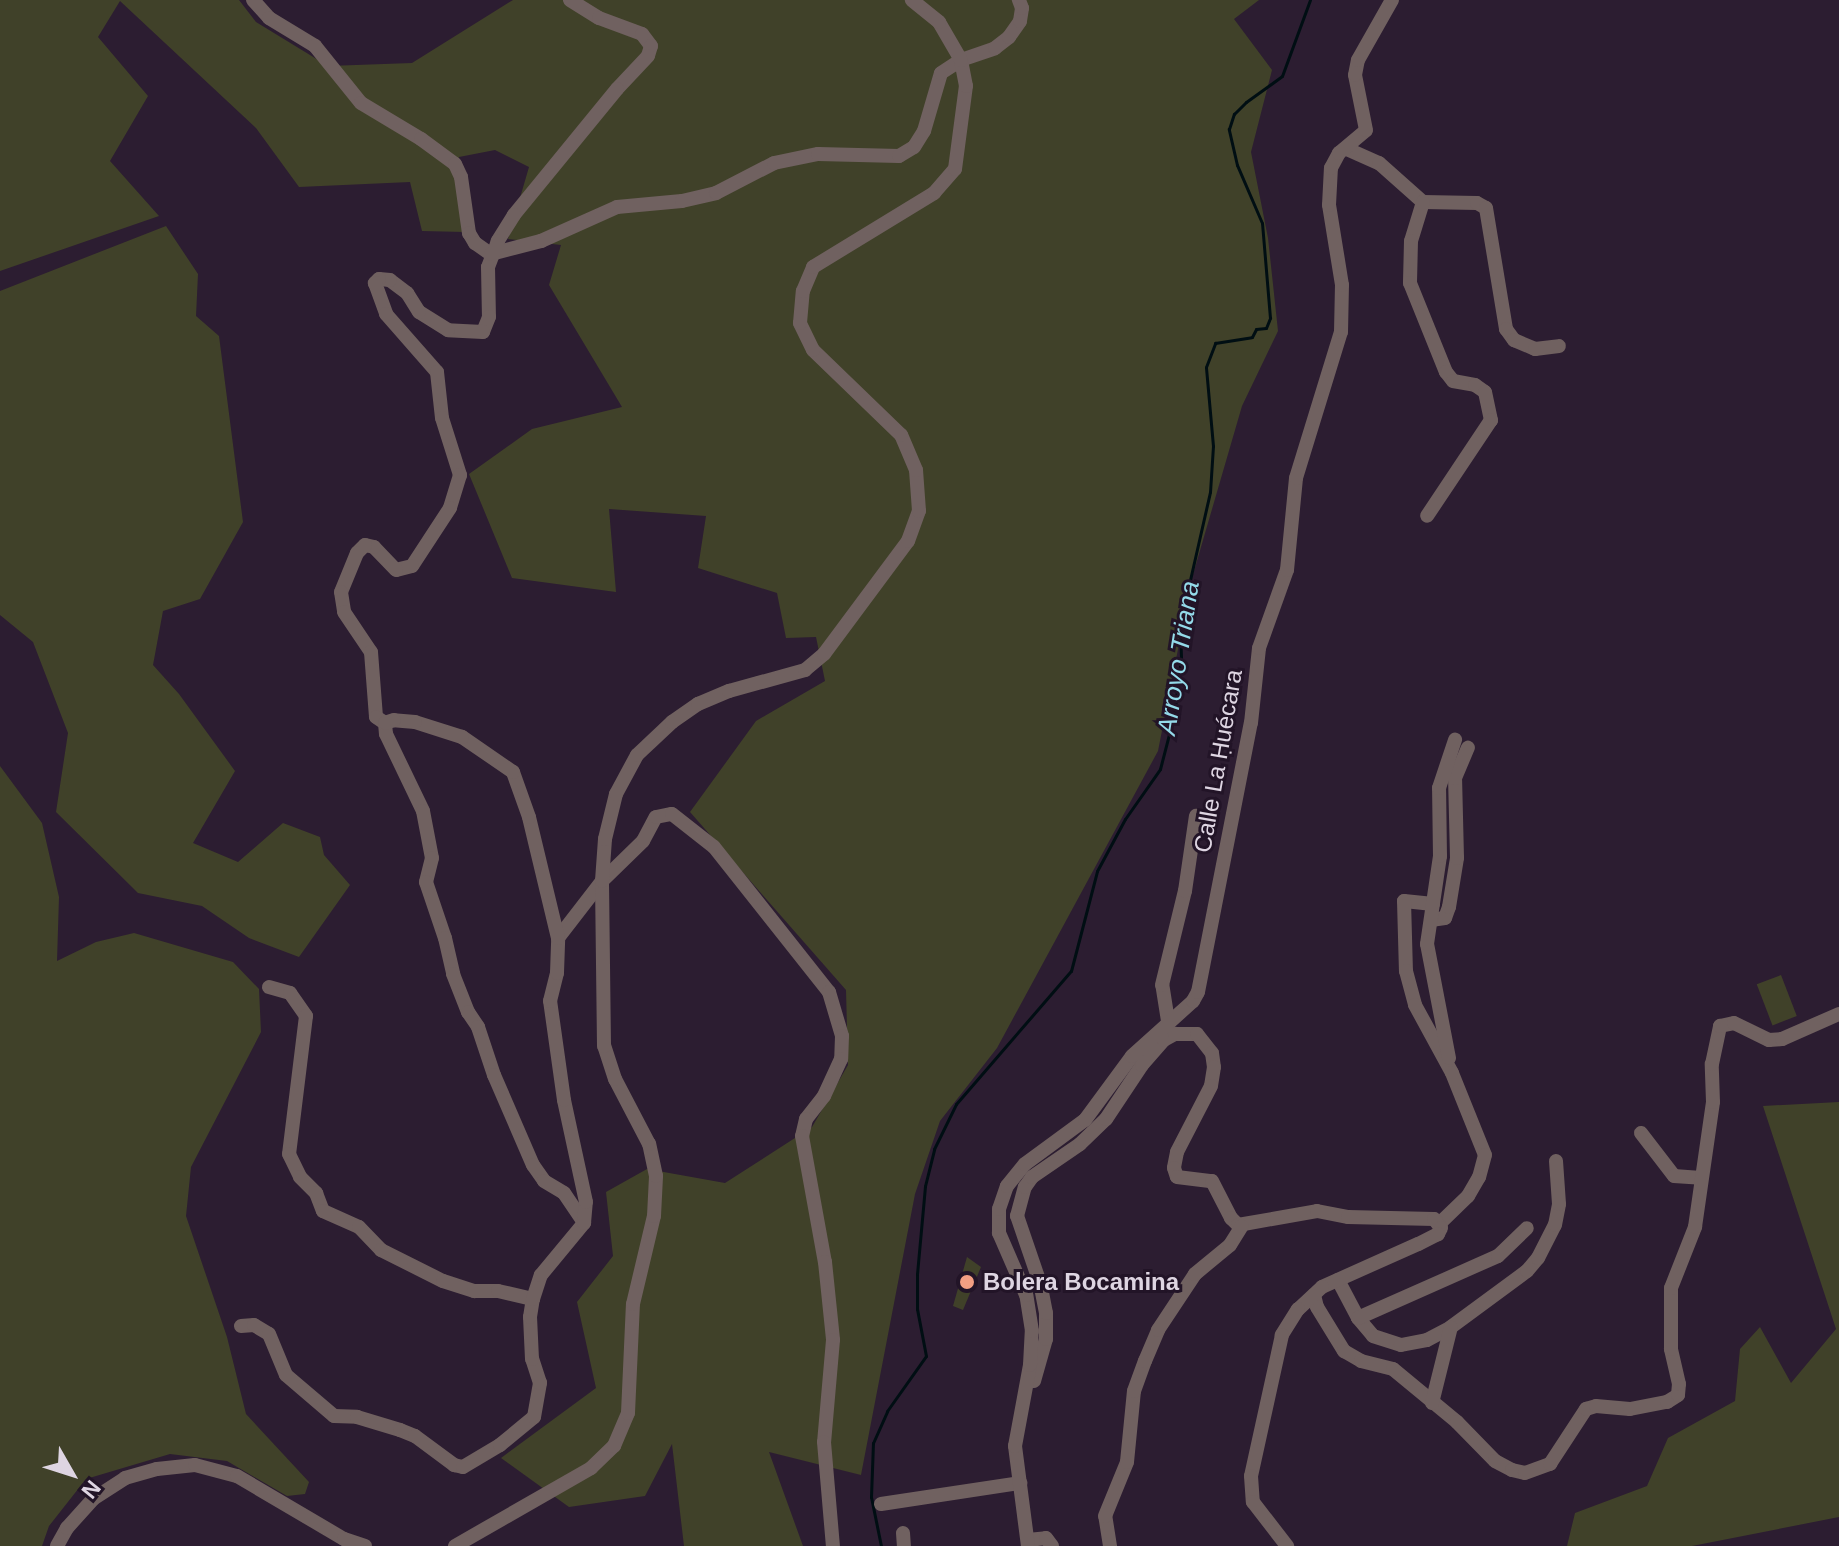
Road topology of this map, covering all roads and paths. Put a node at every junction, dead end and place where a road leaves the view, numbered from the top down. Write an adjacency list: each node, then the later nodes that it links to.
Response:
1 (253, 0): 9 (street)
2 (570, 0): 9 (street)
3 (912, 0): 6 (street)
4 (1019, 0): 6 (street)
5 (1392, 0): 7 (street, Calle La Ḥuécara)
6 (961, 60): 9 (street); 16 (street)
7 (1347, 149): 8 (street); 22 (street, Calle La Ḥuécara)
8 (1423, 202): 10 (street); 11 (street)
9 (491, 254): 12 (street)
10 (1559, 346)
11 (1427, 516)
12 (385, 723): 19 (street); 27 (street)
13 (1455, 740): 17 (street)
14 (1468, 748): 18 (street)
15 (1196, 816): 22 (street, Calle La Ḥuécara)
16 (602, 881): 19 (street); 44 (street); 45 (street)
17 (1433, 904): 18 (street); 23 (street)
18 (1431, 920): 23 (street)
19 (558, 938): 27 (street)
20 (269, 987): 33 (street)
21 (1839, 1014): 26 (street)
22 (1168, 1021): 37 (street, Calle La Ḥuécara)
23 (1452, 1073): 28 (street)
24 (1641, 1133): 26 (street)
25 (1556, 1161): 36 (street)
26 (1701, 1178): 38 (street)
27 (584, 1223): 33 (street)
28 (1440, 1223): 29 (street); 31 (street)
29 (1242, 1226): 37 (street); 47 (street)
30 (1527, 1228): 34 (street)
31 (1338, 1280): 32 (street); 34 (street)
32 (1314, 1295): 38 (street); 48 (street)
33 (533, 1299): 35 (street)
34 (1358, 1318): 36 (street)
35 (241, 1326)
36 (1451, 1327): 38 (street)
37 (1023, 1393): 39 (street, Calle La Ḥuécara)
38 (1432, 1403)
39 (1020, 1483): 40 (street); 41 (street, Calle La Ḥuécara)
40 (881, 1504)
41 (1028, 1543): 46 (street)
42 (57, 1546): 43 (street)
43 (365, 1546)
44 (455, 1546)
45 (833, 1546)
46 (1052, 1546)
47 (1110, 1546)
48 (1287, 1546)

